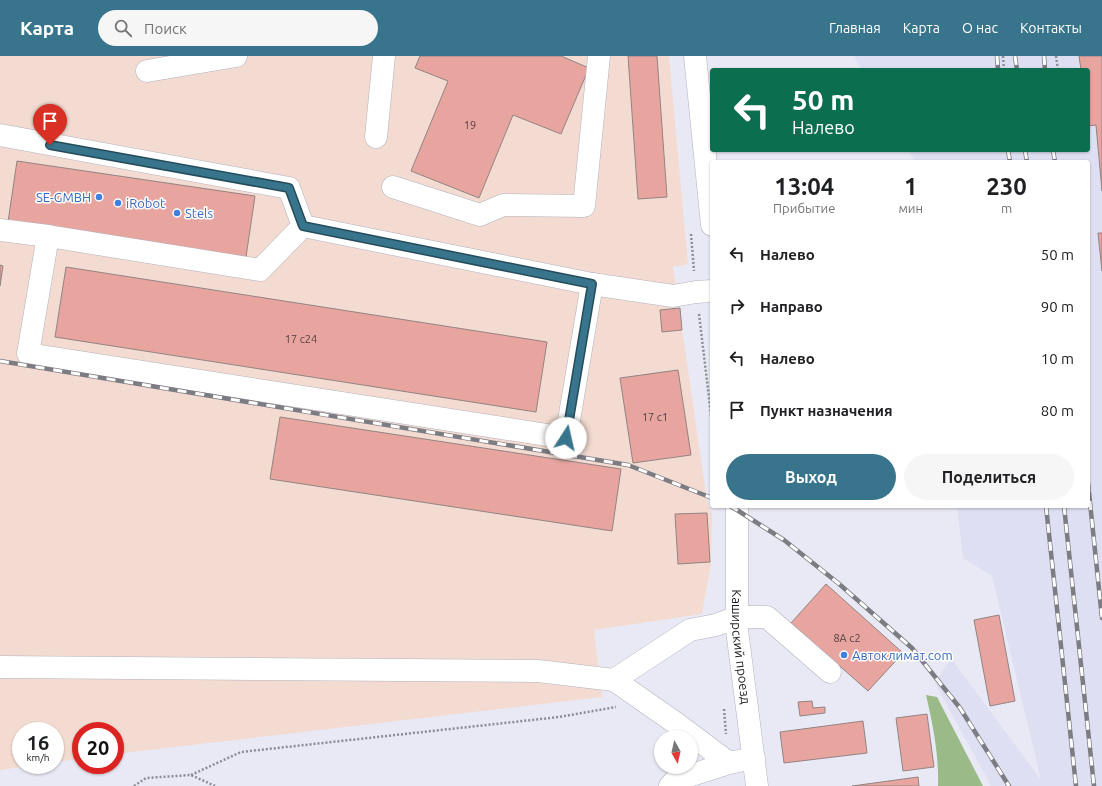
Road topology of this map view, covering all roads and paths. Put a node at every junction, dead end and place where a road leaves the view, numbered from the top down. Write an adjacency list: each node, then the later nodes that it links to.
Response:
1 (236, 56): 9 (street)
2 (384, 56): 11 (street)
3 (599, 56): 12 (street)
4 (695, 56): 13 (street)
5 (1003, 56): 7 (path)
6 (1056, 56): 8 (path)
7 (1004, 68)
8 (1058, 68)
9 (147, 71)
10 (0, 135): 14 (street)
11 (376, 137)
12 (393, 187)
13 (710, 205)
14 (303, 226): 17 (street); 18 (street)
15 (691, 229): 19 (path)
16 (0, 230): 17 (street)
17 (48, 236): 18 (street)
18 (592, 284): 19 (street)
19 (704, 292): 20 (path)
20 (710, 390)
21 (737, 508): 22 (street, Каширский проезд)
22 (737, 617): 24 (street); 25 (street); 27 (street, Каширский проезд)
23 (0, 667): 25 (street)
24 (830, 672)
25 (614, 680): 26 (street)
26 (646, 702): 28 (street); 29 (path)
27 (754, 758): 28 (street); 33 (street, Каширский проезд)
28 (729, 763): 32 (street)
29 (191, 775): 30 (path); 31 (path)
30 (134, 786)
31 (215, 786)
32 (670, 786)
33 (757, 786)

